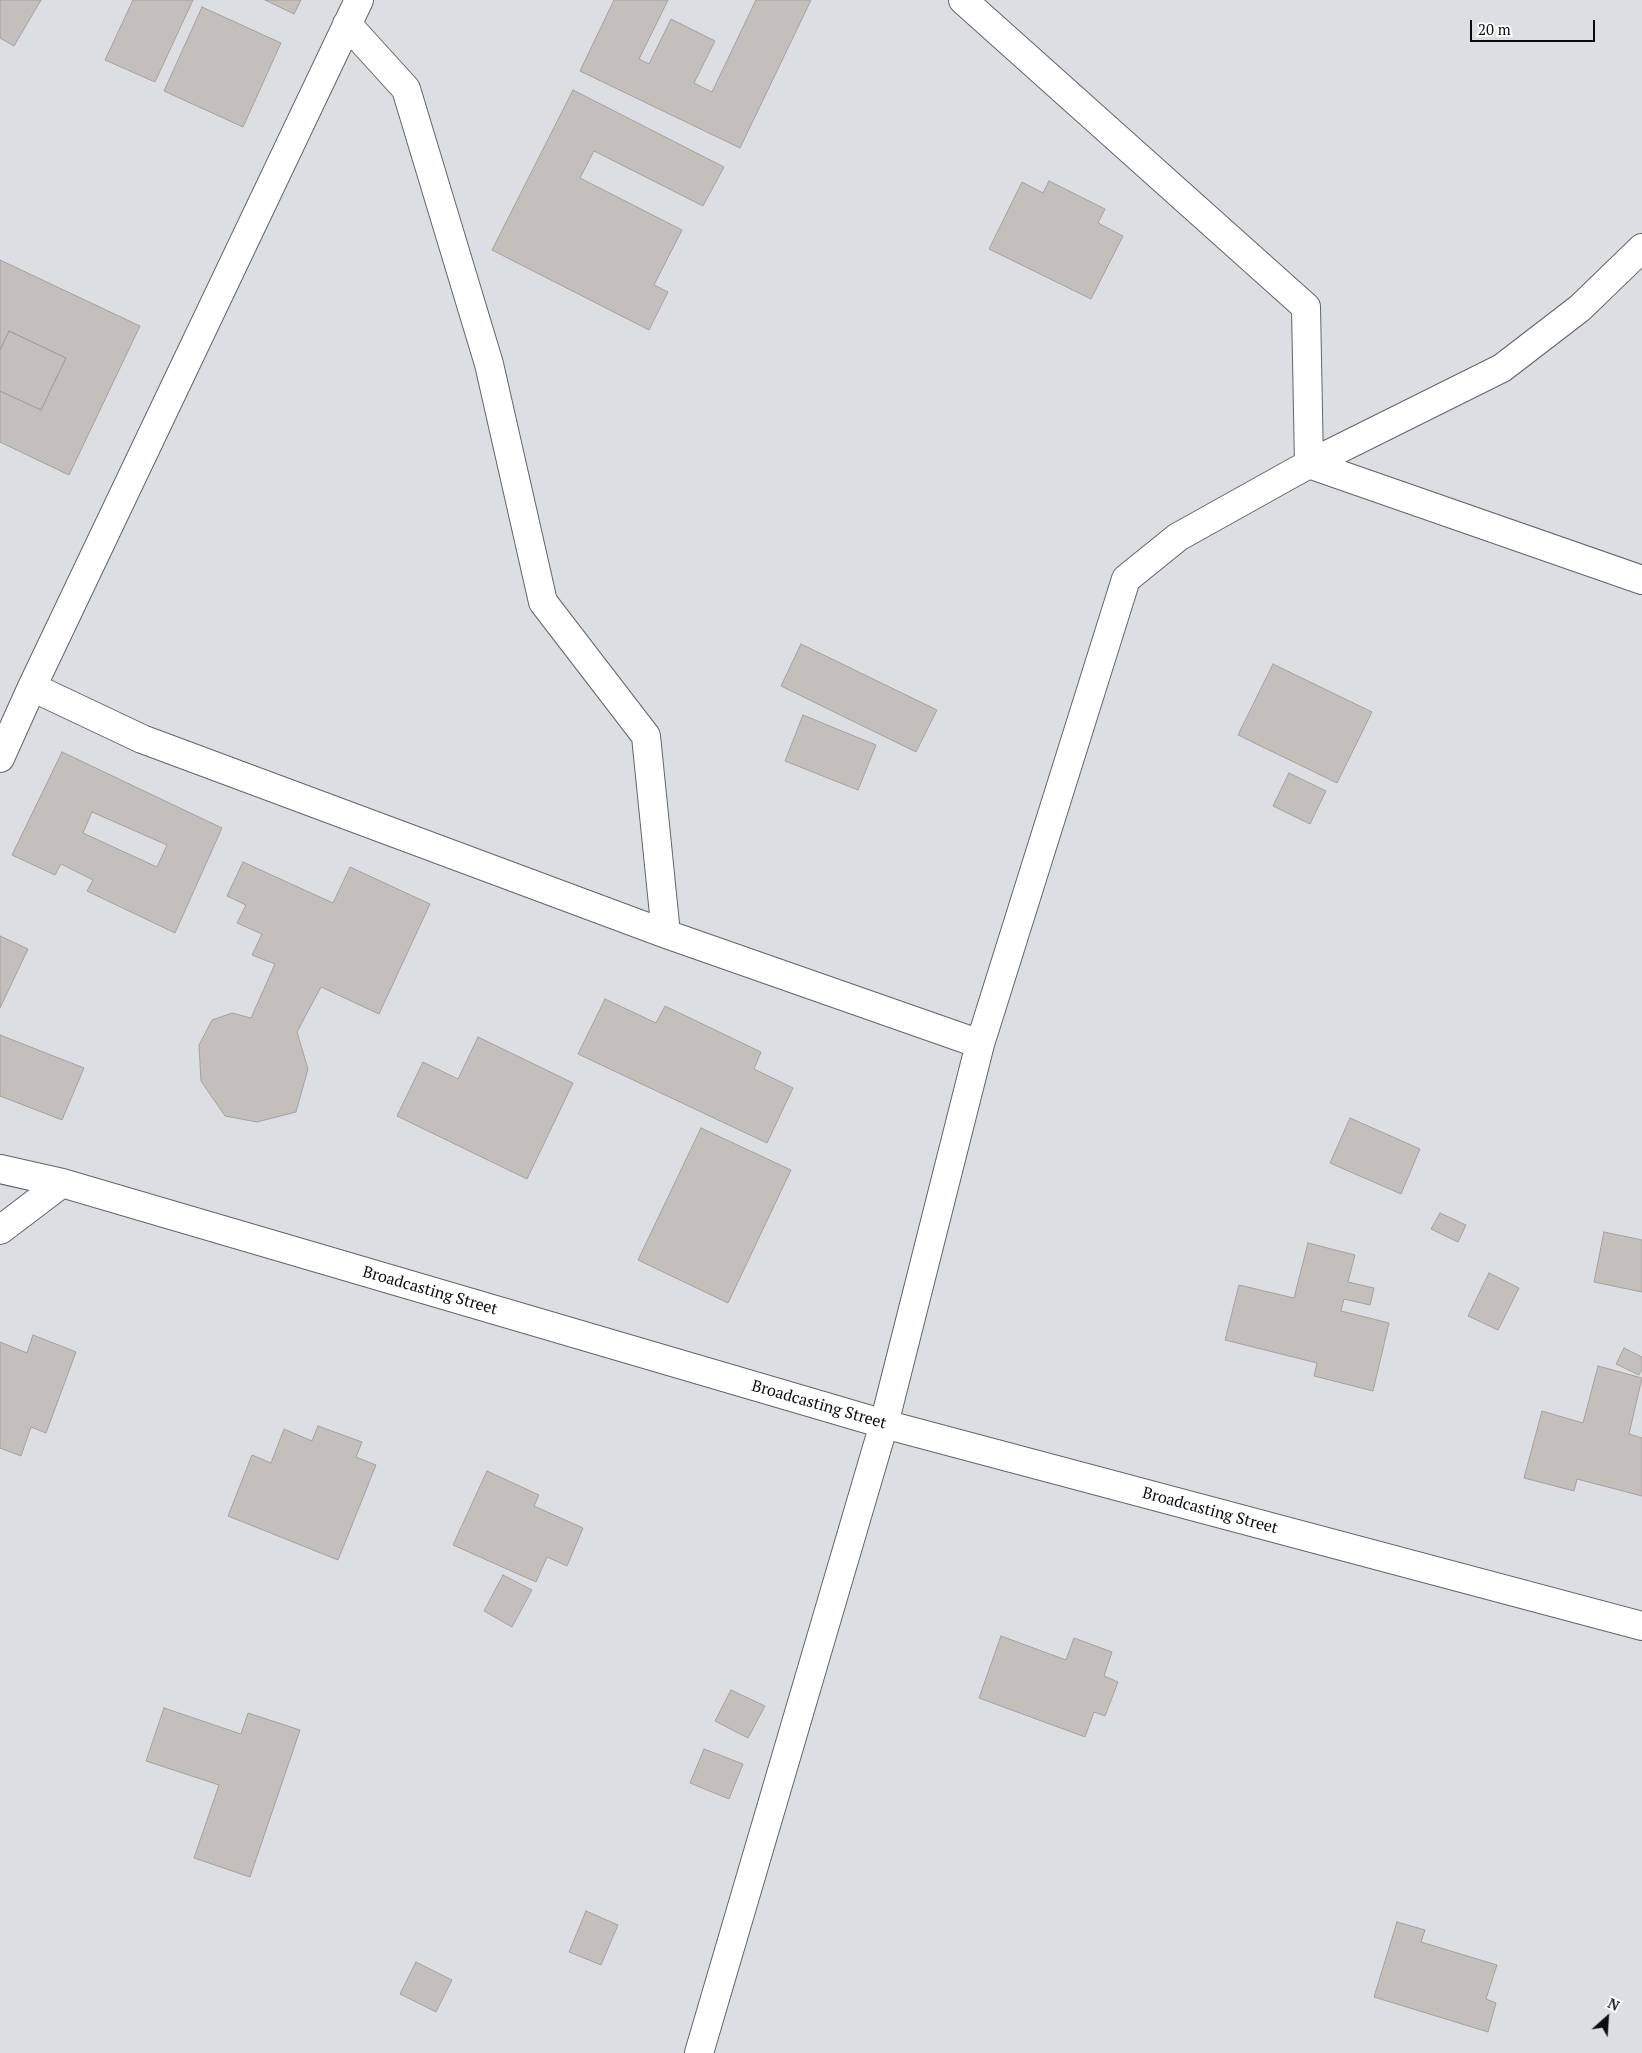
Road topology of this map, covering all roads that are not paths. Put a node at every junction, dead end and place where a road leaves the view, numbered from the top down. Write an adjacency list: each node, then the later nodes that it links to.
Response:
1 (359, 0): 3 (street)
2 (963, 0): 5 (street)
3 (347, 24): 7 (street); 9 (street)
4 (1642, 248): 5 (street)
5 (1309, 464): 6 (street); 10 (street)
6 (1642, 580)
7 (32, 687): 8 (street); 9 (street)
8 (0, 758)
9 (666, 934): 10 (street)
10 (980, 1044): 14 (street)
11 (0, 1169): 12 (street, Broadcasting Street)
12 (62, 1183): 13 (street); 14 (street, Broadcasting Street)
13 (0, 1230)
14 (884, 1424): 15 (street, Broadcasting Street); 16 (street)
15 (1642, 1626)
16 (699, 2053)

